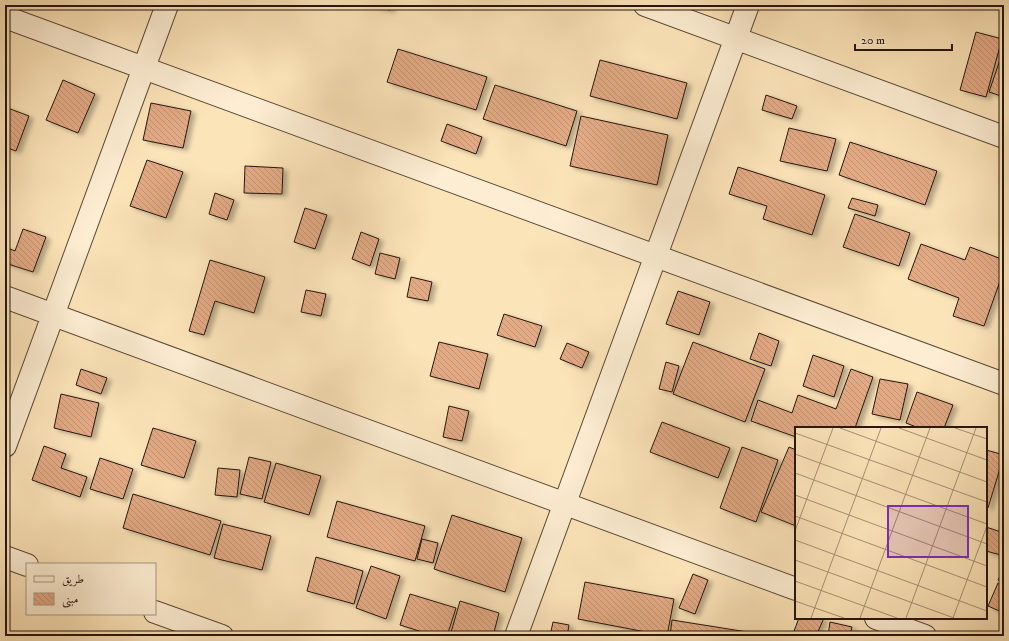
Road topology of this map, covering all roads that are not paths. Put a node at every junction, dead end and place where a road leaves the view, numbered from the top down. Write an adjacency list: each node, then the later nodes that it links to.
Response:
1 (167, 5): 6 (street)
2 (646, 5): 5 (street)
3 (748, 5): 5 (street)
4 (5, 18): 6 (street)
5 (736, 38): 7 (street); 8 (street)
6 (143, 68): 8 (street); 10 (street)
7 (1004, 136)
8 (656, 256): 11 (street); 13 (street)
9 (5, 297): 10 (street)
10 (53, 315): 12 (street); 13 (street)
11 (1004, 384)
12 (5, 446)
13 (565, 504): 16 (street); 20 (street)
14 (5, 557): 15 (street)
15 (26, 565)
16 (795, 589)
17 (156, 612): 19 (street)
18 (879, 619): 21 (street)
19 (222, 636)
20 (516, 636)
21 (925, 636)

